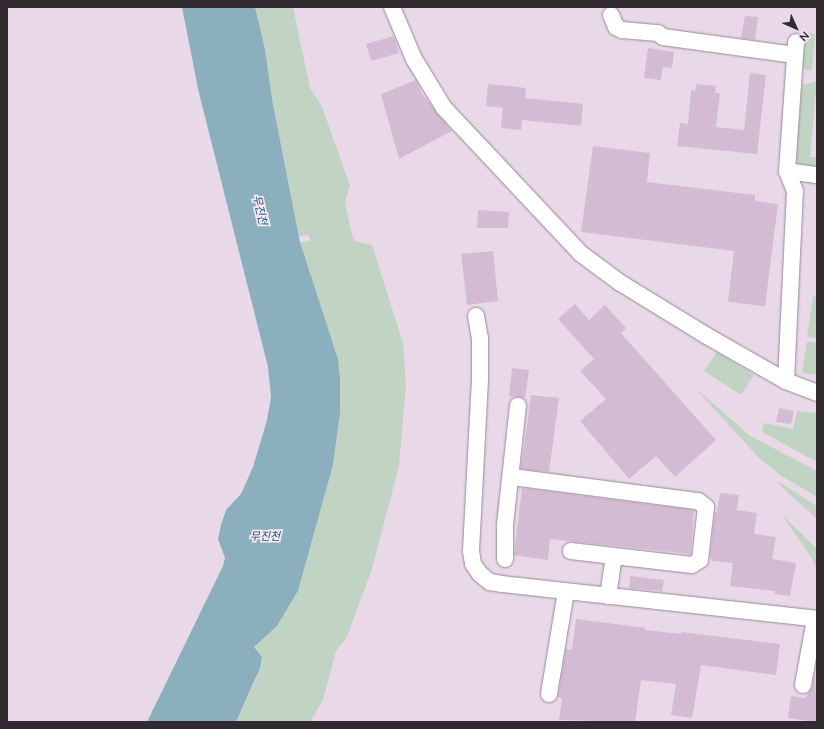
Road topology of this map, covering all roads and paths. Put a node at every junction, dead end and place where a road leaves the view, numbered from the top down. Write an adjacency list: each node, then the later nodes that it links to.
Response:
1 (392, 7): 6 (lane)
2 (611, 15): 3 (lane)
3 (787, 171): 4 (lane); 6 (lane)
4 (817, 175)
5 (476, 316): 13 (lane)
6 (786, 381): 7 (lane)
7 (817, 393)
8 (518, 406): 9 (lane)
9 (512, 477): 11 (lane); 12 (lane)
10 (571, 551): 11 (lane)
11 (614, 556): 14 (lane)
12 (505, 559)
13 (566, 591): 14 (lane); 17 (lane)
14 (608, 596): 15 (lane)
15 (816, 619): 16 (lane)
16 (803, 685)
17 (549, 694)

